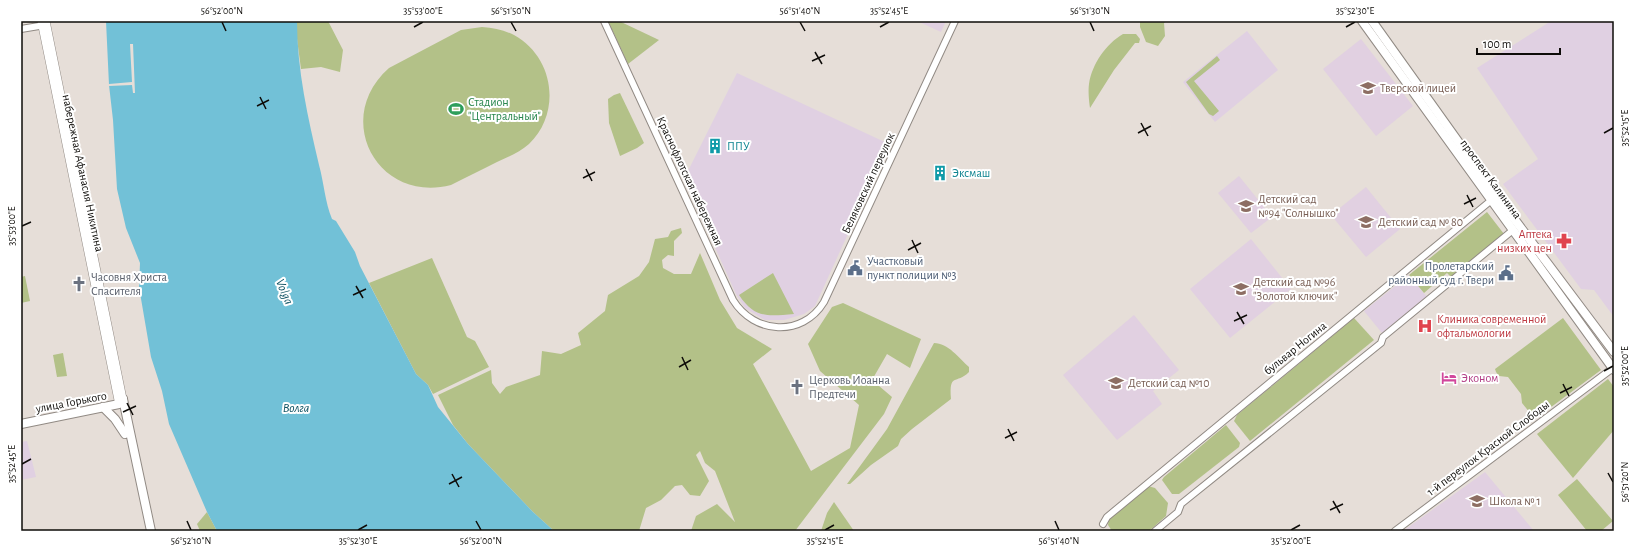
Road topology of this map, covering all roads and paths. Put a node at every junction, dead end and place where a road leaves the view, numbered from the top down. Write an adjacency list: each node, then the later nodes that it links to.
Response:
1 (604, 21): 9 (street, Краснофлотская набережная)
2 (955, 21): 9 (street, Беляковский переулок)
3 (1362, 21): 7 (main road, проспект Калинина)
4 (1372, 21): 7 (main road, проспект Калинина)
5 (44, 23): 6 (street); 12 (main road, набережная Афанасия Никитина)
6 (21, 29)
7 (1494, 198): 8 (main road, проспект Калинина); 10 (main road, проспект Калинина); 17 (street, бульвар Ногина)
8 (1513, 230): 11 (main road, проспект Калинина); 20 (street)
9 (777, 328)
10 (1614, 352)
11 (1614, 368): 21 (street, 1-й переулок Красной Слободы)
12 (120, 401): 13 (main road, улица Горького); 14 (main road); 16 (main road); 19 (main road)
13 (103, 407): 15 (main road, улица Горького); 16 (main road)
14 (21, 419)
15 (21, 424)
16 (125, 434): 18 (main road)
17 (1103, 524)
18 (146, 531)
19 (151, 531)
20 (1155, 531)
21 (1395, 531)

